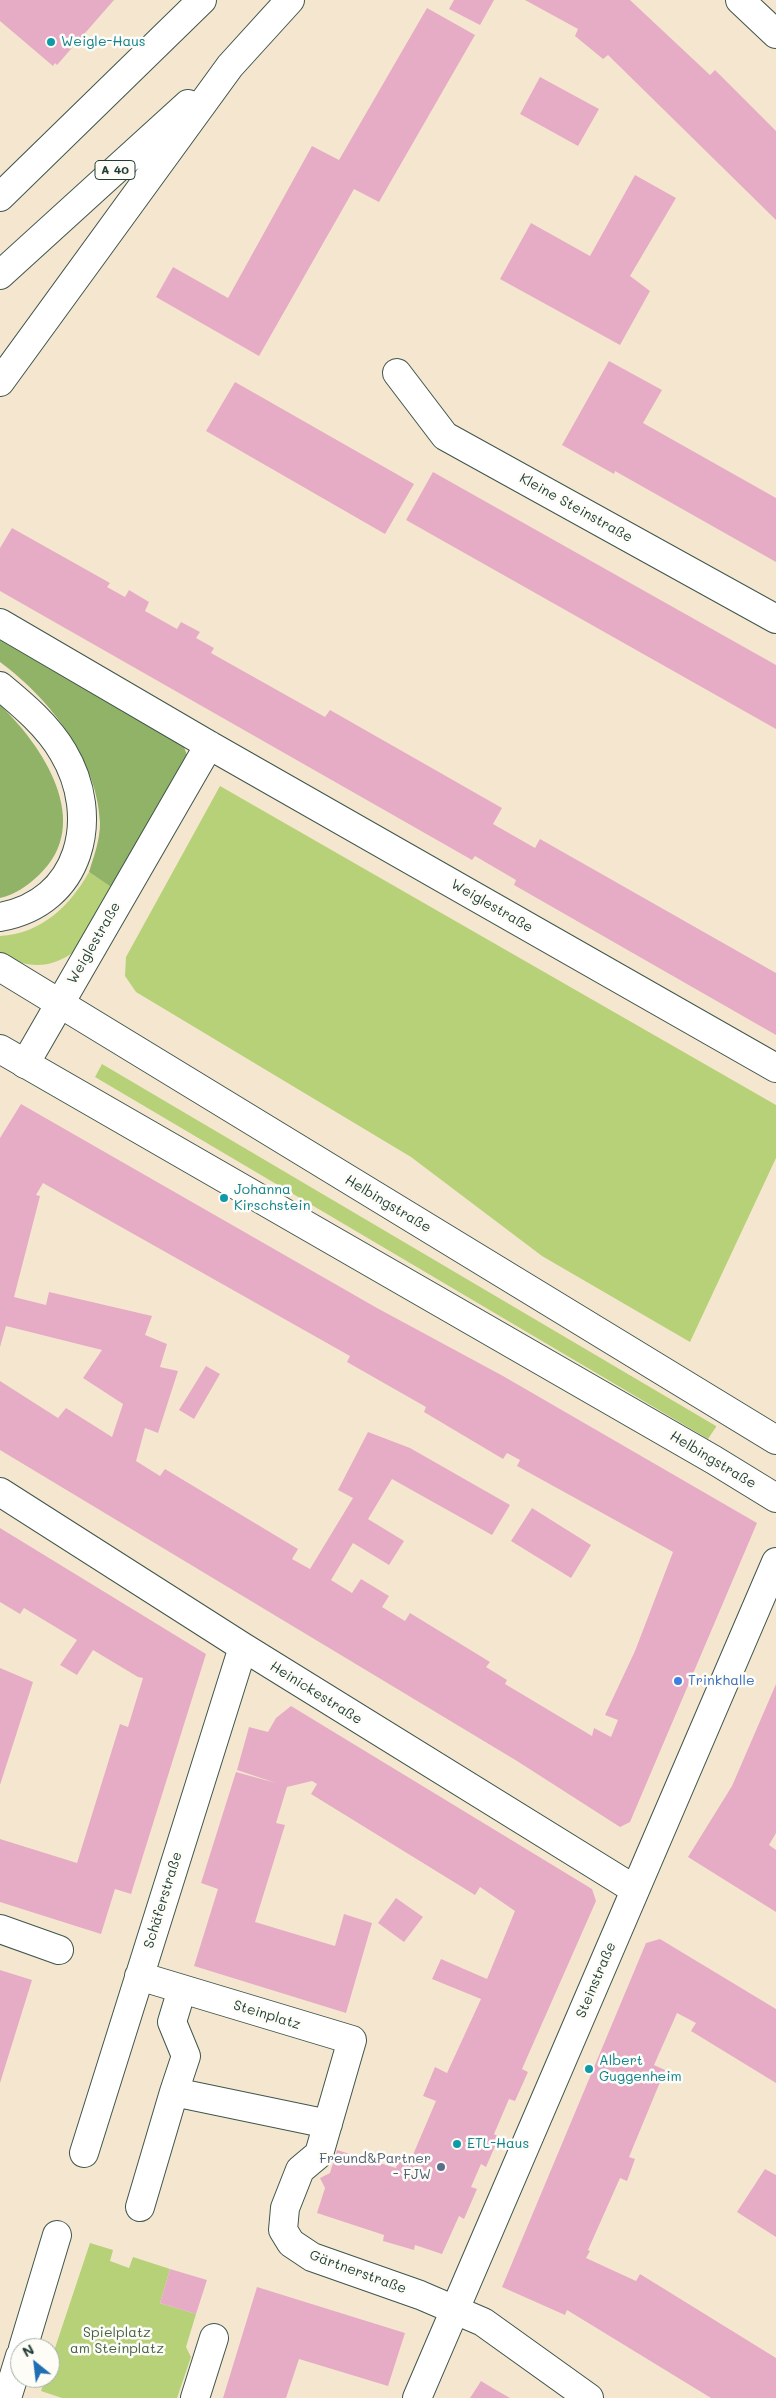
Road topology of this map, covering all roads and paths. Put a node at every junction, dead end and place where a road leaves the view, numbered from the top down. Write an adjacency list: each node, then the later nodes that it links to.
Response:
1 (202, 0): 6 (main road)
2 (290, 0): 5 (main road, A 40)
3 (740, 0): 4 (main road)
4 (776, 34)
5 (230, 66): 7 (main road, A 40); 9 (main road)
6 (0, 196)
7 (0, 274)
8 (397, 373): 10 (main road, Kleine Steinstraße)
9 (3, 378)
10 (776, 619)
11 (0, 623): 13 (main road, Weiglestraße)
12 (0, 686): 14 (main road)
13 (209, 745): 16 (main road, Weiglestraße); 19 (main road, Weiglestraße)
14 (0, 917)
15 (0, 967): 16 (main road, Helbingstraße)
16 (60, 1004): 18 (main road, Weiglestraße); 20 (main road, Helbingstraße)
17 (0, 1049): 18 (main road, Helbingstraße)
18 (25, 1064): 22 (main road, Helbingstraße)
19 (776, 1068)
20 (776, 1440)
21 (0, 1492): 24 (main road, Heinickestraße)
22 (776, 1498)
23 (776, 1562): 25 (main road, Steinstraße)
24 (243, 1647): 25 (main road, Heinickestraße); 28 (main road, Schäferstraße)
25 (634, 1889): 36 (main road, Steinstraße)
26 (0, 1930): 27 (main road)
27 (59, 1950)
28 (139, 1976): 29 (main road, Steinplatz); 33 (main road, Schäferstraße)
29 (182, 1989): 30 (main road, Steinplatz); 31 (main road)
30 (352, 2040): 32 (main road, Gärtnerstraße)
31 (174, 2092): 32 (main road); 34 (main road)
32 (328, 2124): 36 (main road, Gärtnerstraße)
33 (84, 2153)
34 (140, 2207)
35 (57, 2235): 37 (main road)
36 (454, 2309): 40 (main road, Steinstraße); 41 (main road, Gärtnerstraße)
37 (26, 2338)
38 (214, 2338): 39 (main road)
39 (195, 2398)
40 (417, 2398)
41 (589, 2398)

